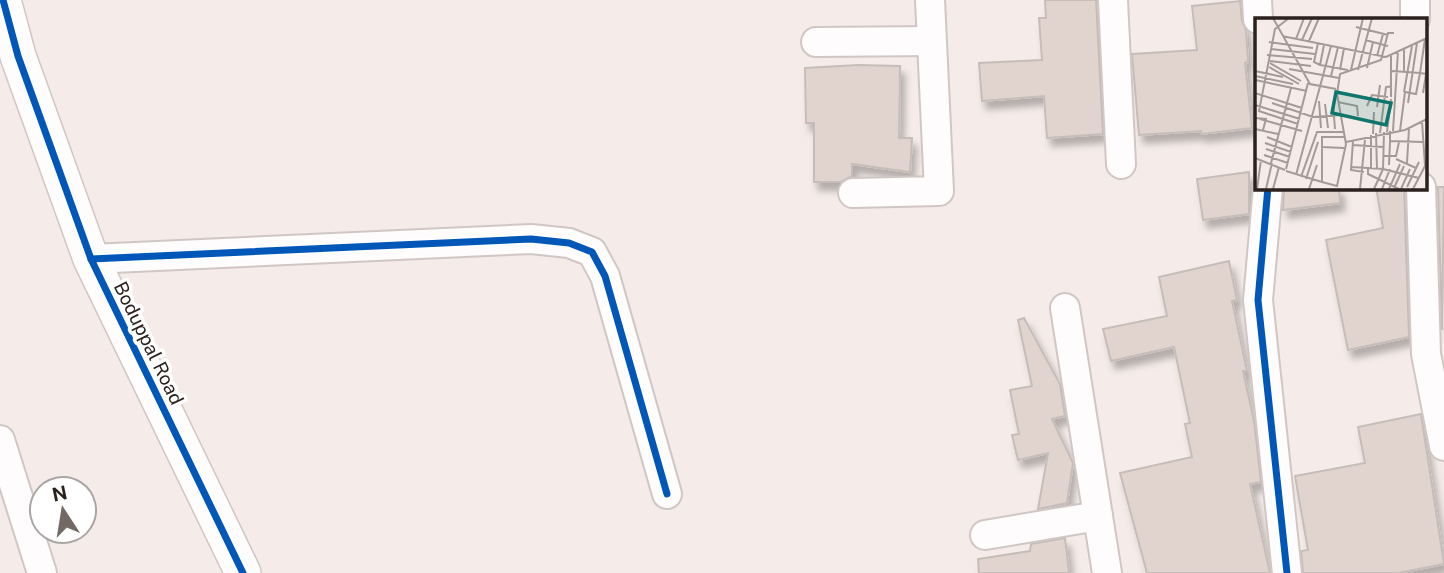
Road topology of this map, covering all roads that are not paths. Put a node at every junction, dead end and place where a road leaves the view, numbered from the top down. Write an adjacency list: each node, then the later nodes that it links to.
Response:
1 (3, 0): 15 (street, Boduppal Road)
2 (930, 0): 8 (street)
3 (1113, 0): 10 (street)
4 (1257, 0): 6 (street)
5 (1415, 0): 7 (street)
6 (1258, 18)
7 (1415, 18)
8 (931, 41): 9 (street); 13 (street)
9 (816, 42)
10 (1121, 164)
11 (1268, 189): 25 (street)
12 (1422, 189): 14 (street)
13 (853, 193)
14 (1433, 233): 18 (street)
15 (90, 259): 19 (street); 23 (street, Boduppal Road)
16 (1065, 308): 20 (street)
17 (0, 440): 22 (street)
18 (1444, 446)
19 (667, 494)
20 (1098, 516): 21 (street); 24 (street)
21 (985, 535)
22 (42, 573)
23 (243, 573)
24 (1107, 573)
25 (1287, 573)

